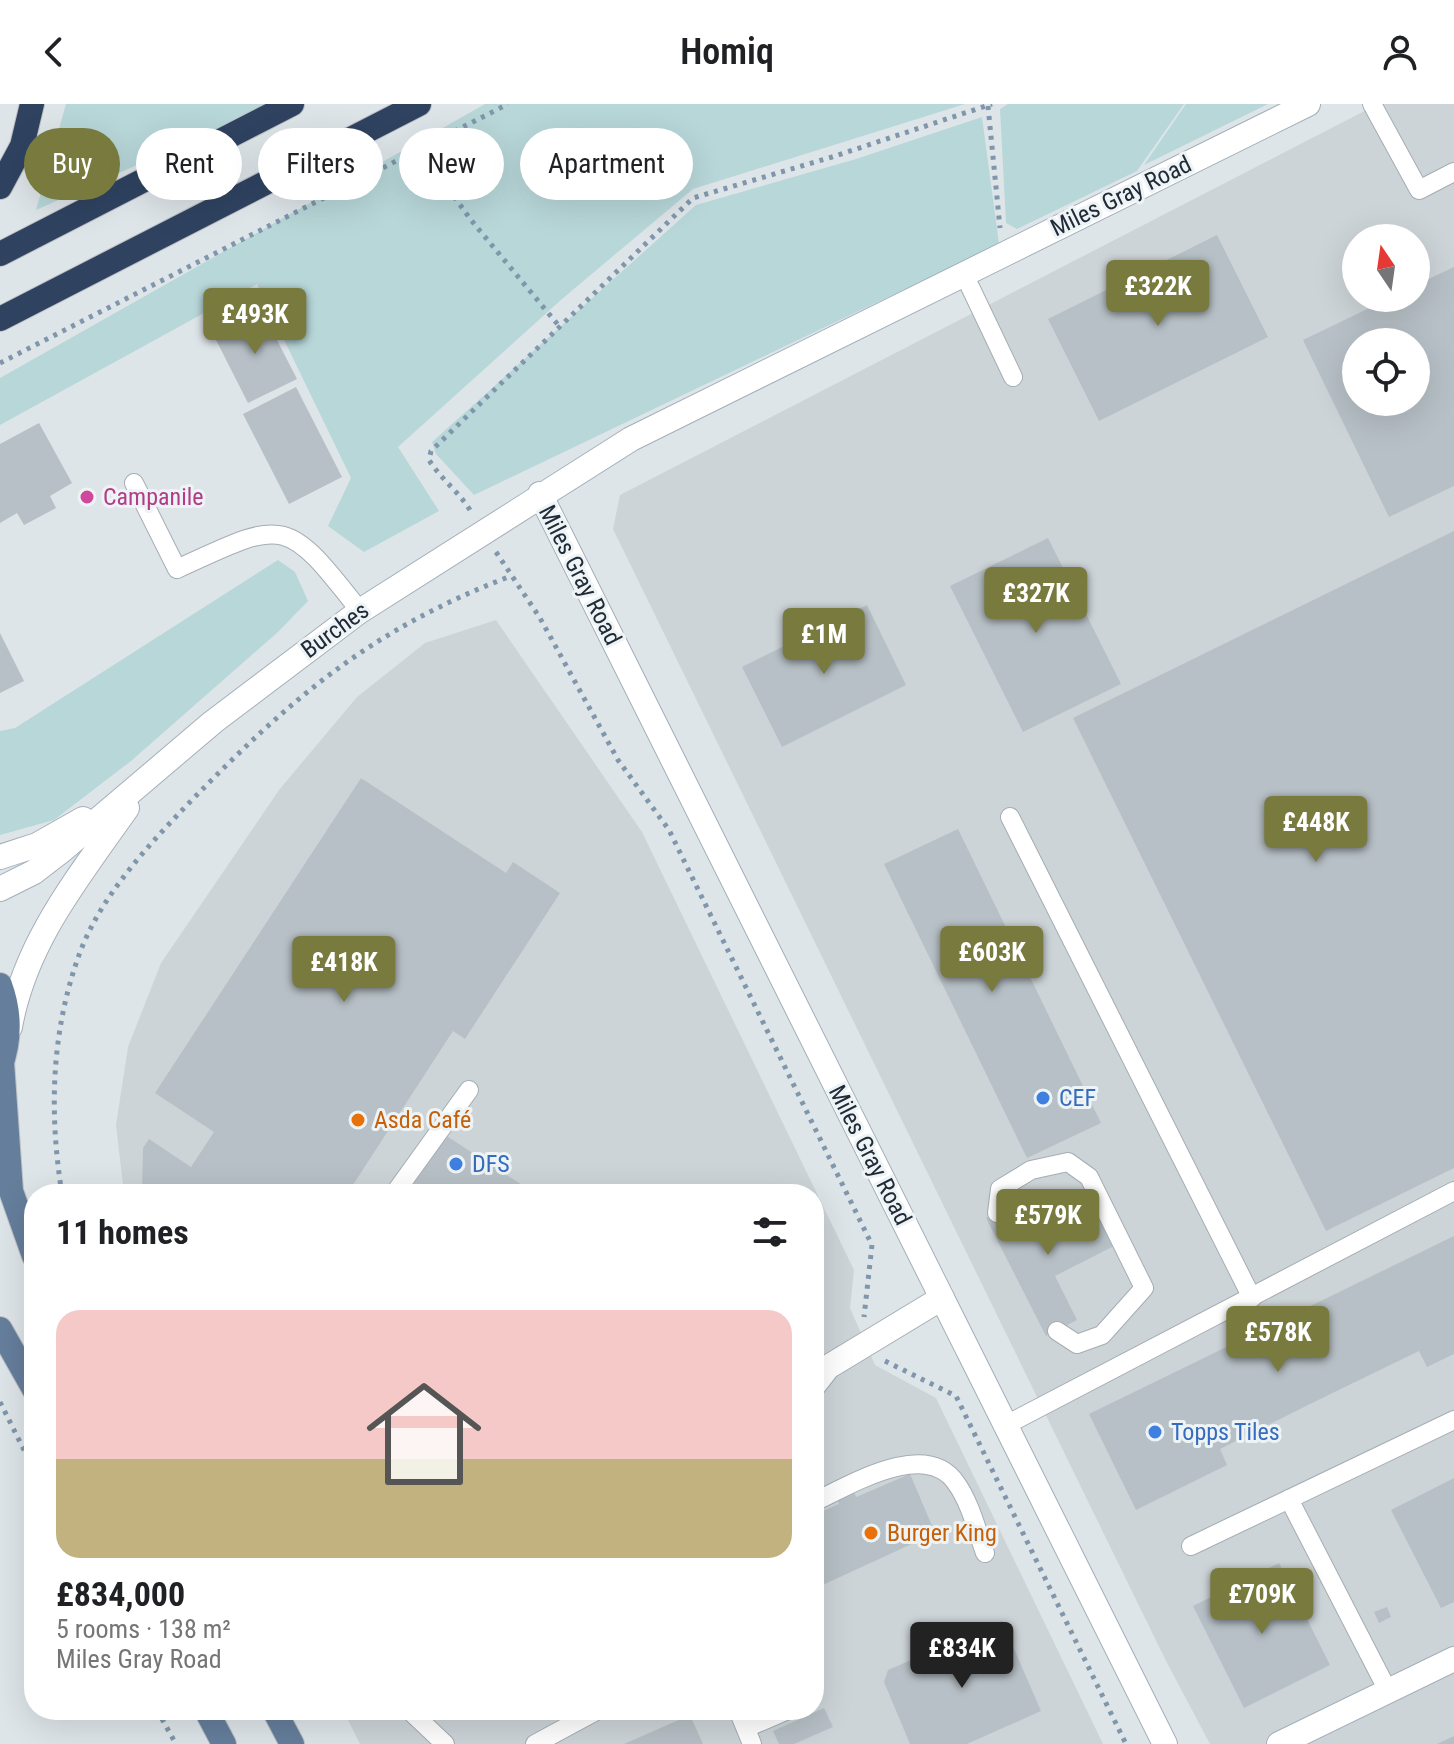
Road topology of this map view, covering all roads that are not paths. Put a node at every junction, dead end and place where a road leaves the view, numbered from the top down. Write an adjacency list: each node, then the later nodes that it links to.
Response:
1 (32, 104): 7 (highway)
2 (292, 104): 8 (highway)
3 (419, 104): 10 (highway)
4 (1308, 104): 9 (street, Miles Gray Road)
5 (1372, 104): 6 (lane)
6 (1454, 172)
7 (0, 187)
8 (0, 254)
9 (964, 274): 11 (lane); 13 (street, Miles Gray Road)
10 (0, 319)
11 (1013, 377)
12 (134, 483): 14 (lane)
13 (540, 494): 14 (street, Burches); 27 (street, Miles Gray Road)
14 (360, 611): 15 (street, Burches)
15 (144, 783): 17 (street); 18 (street, Burches); 20 (street, Burches)
16 (1010, 817): 28 (lane)
17 (0, 857)
18 (0, 889)
19 (0, 985): 20 (main road)
20 (8, 1037): 21 (main road)
21 (1, 1065): 26 (main road)
22 (469, 1090): 23 (lane)
23 (401, 1184)
24 (1454, 1191): 28 (lane)
25 (997, 1213): 31 (lane)
26 (24, 1228)
27 (942, 1298): 34 (street); 36 (street, Miles Gray Road)
28 (1252, 1298): 32 (lane)
29 (0, 1329): 33 (main road)
30 (1057, 1331): 31 (lane)
31 (1102, 1335): 32 (lane)
32 (1117, 1367): 36 (lane)
33 (24, 1371)
34 (824, 1372)
35 (1454, 1420): 38 (lane)
36 (1006, 1425): 53 (street, Miles Gray Road)
37 (824, 1497): 40 (lane)
38 (1289, 1499): 39 (lane); 42 (lane)
39 (1191, 1546)
40 (985, 1553)
41 (1454, 1659): 42 (street)
42 (1388, 1691): 54 (street)
43 (211, 1720): 49 (main road)
44 (279, 1720): 50 (main road)
45 (420, 1720): 51 (lane)
46 (579, 1720): 52 (lane)
47 (773, 1720): 48 (lane)
48 (749, 1736)
49 (224, 1744)
50 (292, 1744)
51 (445, 1744)
52 (535, 1744)
53 (1165, 1744)
54 (1279, 1744)

